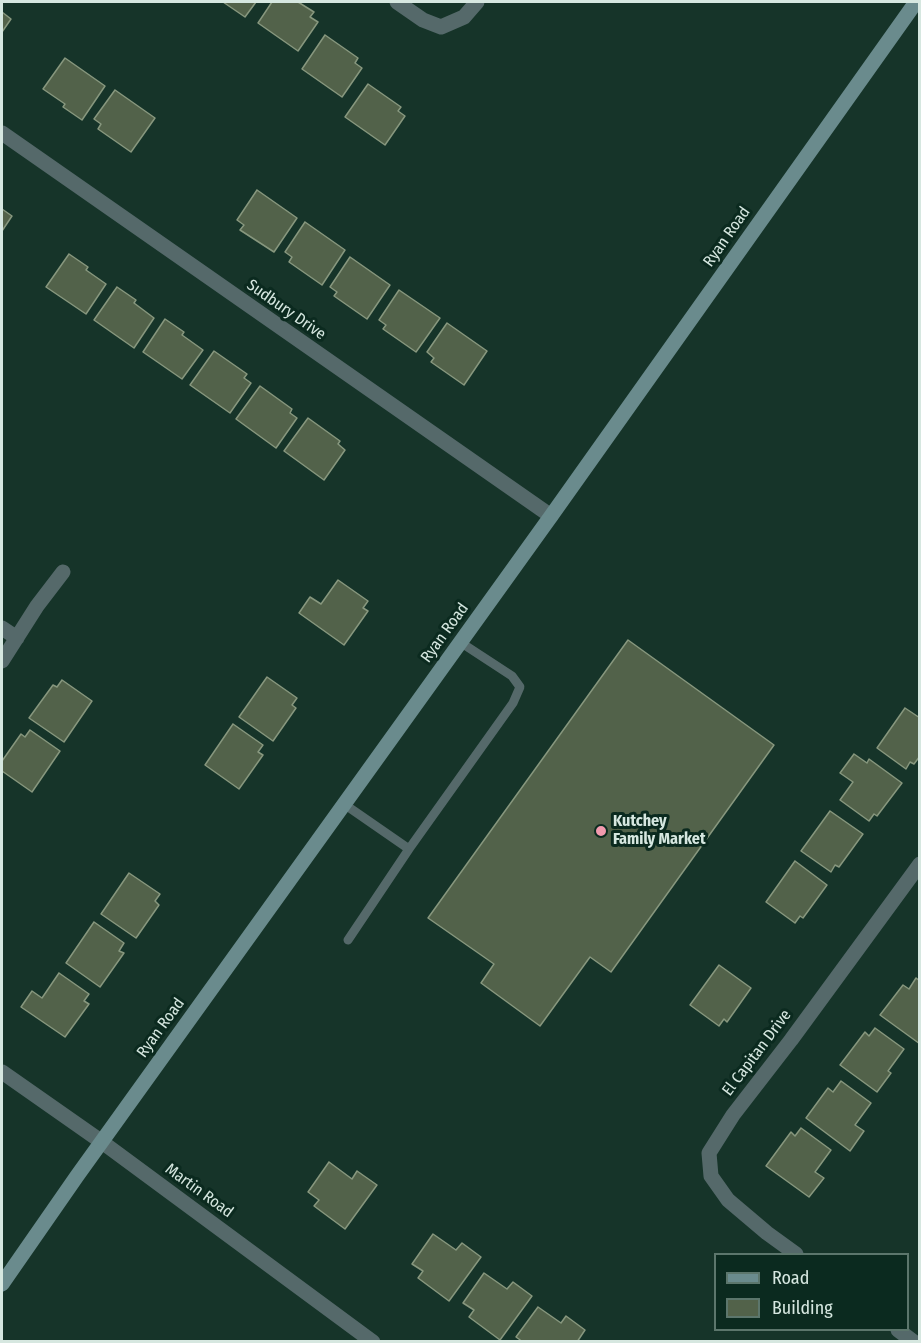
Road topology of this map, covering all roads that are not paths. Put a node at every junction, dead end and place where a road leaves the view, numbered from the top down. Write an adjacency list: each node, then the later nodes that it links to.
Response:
1 (398, 2): 2 (street)
2 (477, 2)
3 (916, 2): 5 (main road, Ryan Road)
4 (2, 133): 5 (street, Sudbury Drive)
5 (551, 516): 9 (main road, Ryan Road)
6 (63, 572): 8 (street)
7 (2, 628): 8 (street)
8 (17, 638): 10 (street)
9 (460, 642): 11 (main road, Ryan Road); 12 (lane)
10 (2, 661)
11 (344, 804): 12 (lane); 16 (main road, Ryan Road)
12 (409, 849): 14 (lane)
13 (920, 864): 17 (street, El Capitan Drive)
14 (348, 940)
15 (2, 1072): 16 (street, Martin Road)
16 (102, 1142): 18 (main road, Ryan Road); 20 (street, Martin Road)
17 (795, 1253)
18 (2, 1284)
19 (901, 1331): 21 (street)
20 (373, 1341)
21 (914, 1341)

